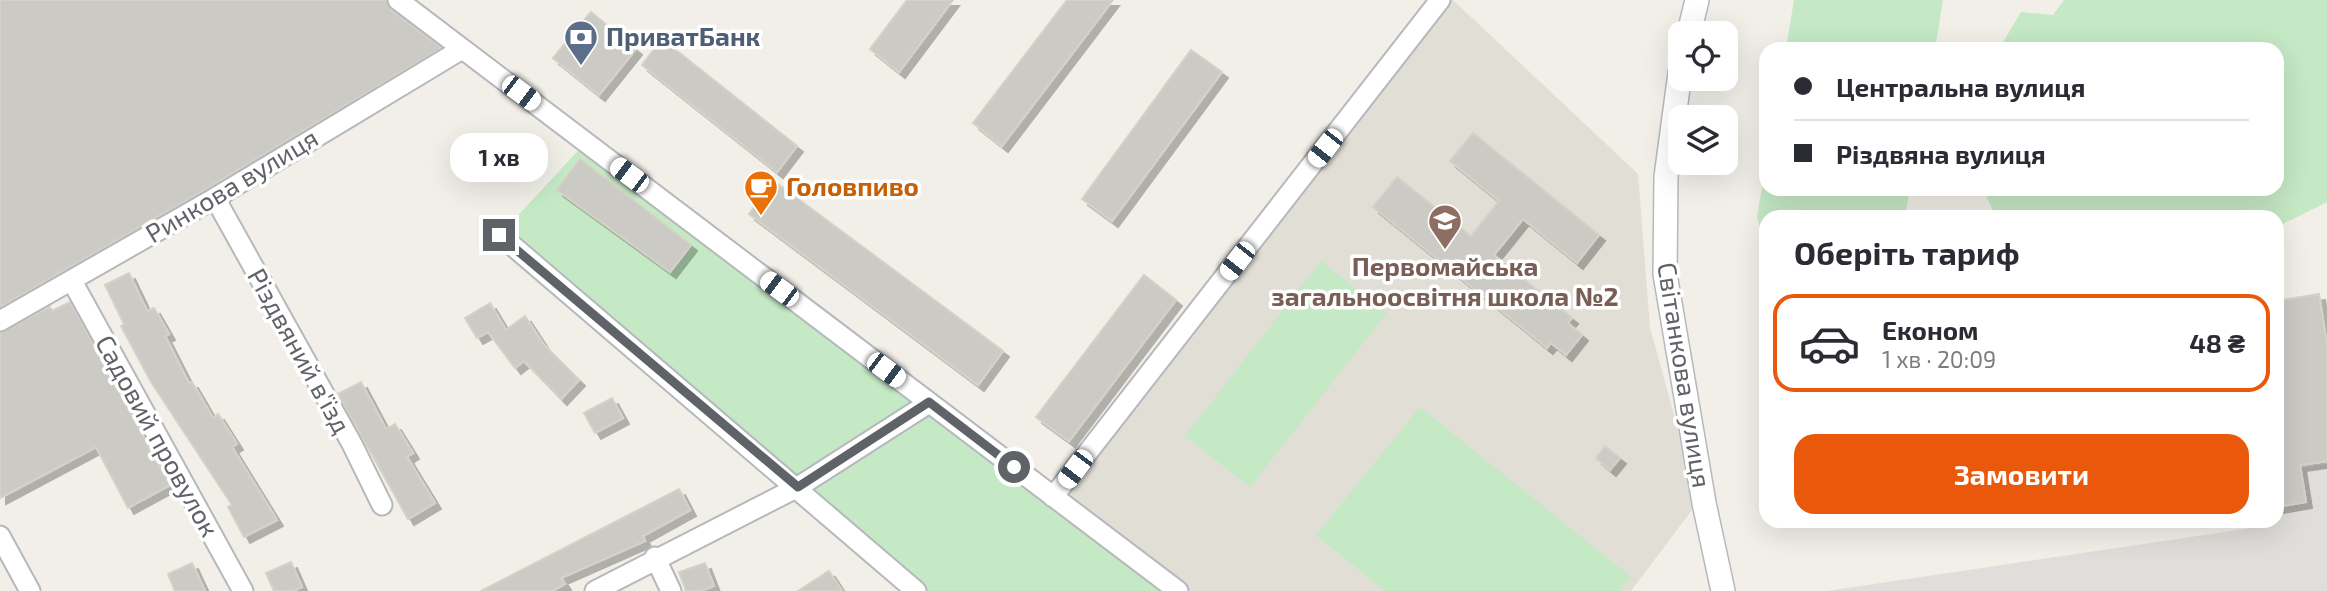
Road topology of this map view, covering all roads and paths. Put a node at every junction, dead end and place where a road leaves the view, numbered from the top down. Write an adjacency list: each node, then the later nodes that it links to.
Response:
1 (398, 0): 5 (street)
2 (1440, 0): 13 (street)
3 (1697, 0): 4 (street)
4 (1692, 21)
5 (462, 49): 7 (street, Ринкова вулиця); 11 (street)
6 (1678, 91): 23 (street, Світанкова вулиця)
7 (215, 198): 9 (street, Ринкова вулиця); 14 (street, Різдвяний в'їзд)
8 (499, 235): 12 (street)
9 (72, 281): 10 (street, Ринкова вулиця); 18 (street, Садовий провулок)
10 (0, 321)
11 (929, 402): 12 (street); 13 (street)
12 (798, 487): 16 (street); 21 (street)
13 (1053, 498): 22 (street)
14 (382, 505)
15 (0, 536): 17 (street)
16 (655, 558): 19 (street); 20 (street)
17 (30, 591)
18 (243, 591)
19 (595, 591)
20 (671, 591)
21 (916, 591)
22 (1178, 591)
23 (1723, 591)

